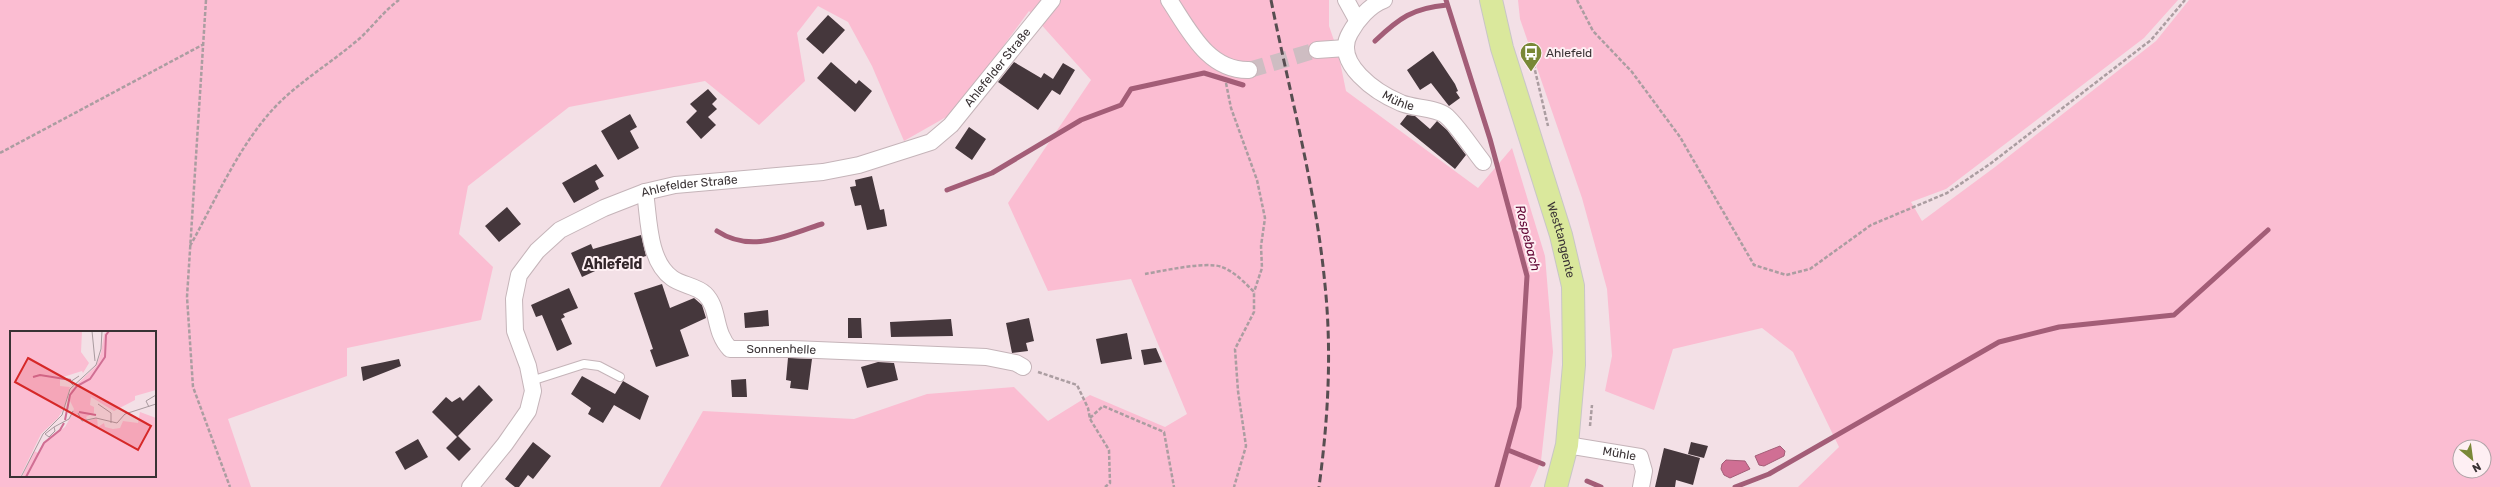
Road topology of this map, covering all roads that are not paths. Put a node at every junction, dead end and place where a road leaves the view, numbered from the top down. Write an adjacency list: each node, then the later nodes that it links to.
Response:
1 (1052, 0): 11 (street, Ahlefelder Straße)
2 (1170, 0): 9 (street)
3 (1346, 0): 6 (street)
4 (1384, 0): 6 (street)
5 (1491, 0): 15 (main road, Westtangente)
6 (1357, 20): 7 (street)
7 (1346, 48): 8 (street); 10 (street, Mühle)
8 (1317, 50)
9 (1249, 70)
10 (1483, 162)
11 (645, 192): 12 (street, Sonnenhelle); 14 (street, Ahlefelder Straße)
12 (1023, 367)
13 (620, 377): 14 (lane)
14 (531, 381): 16 (street, Ahlefelder Straße)
15 (1567, 445): 17 (main road, Westtangente); 18 (street, Mühle)
16 (470, 487)
17 (1556, 487)
18 (1641, 487)

